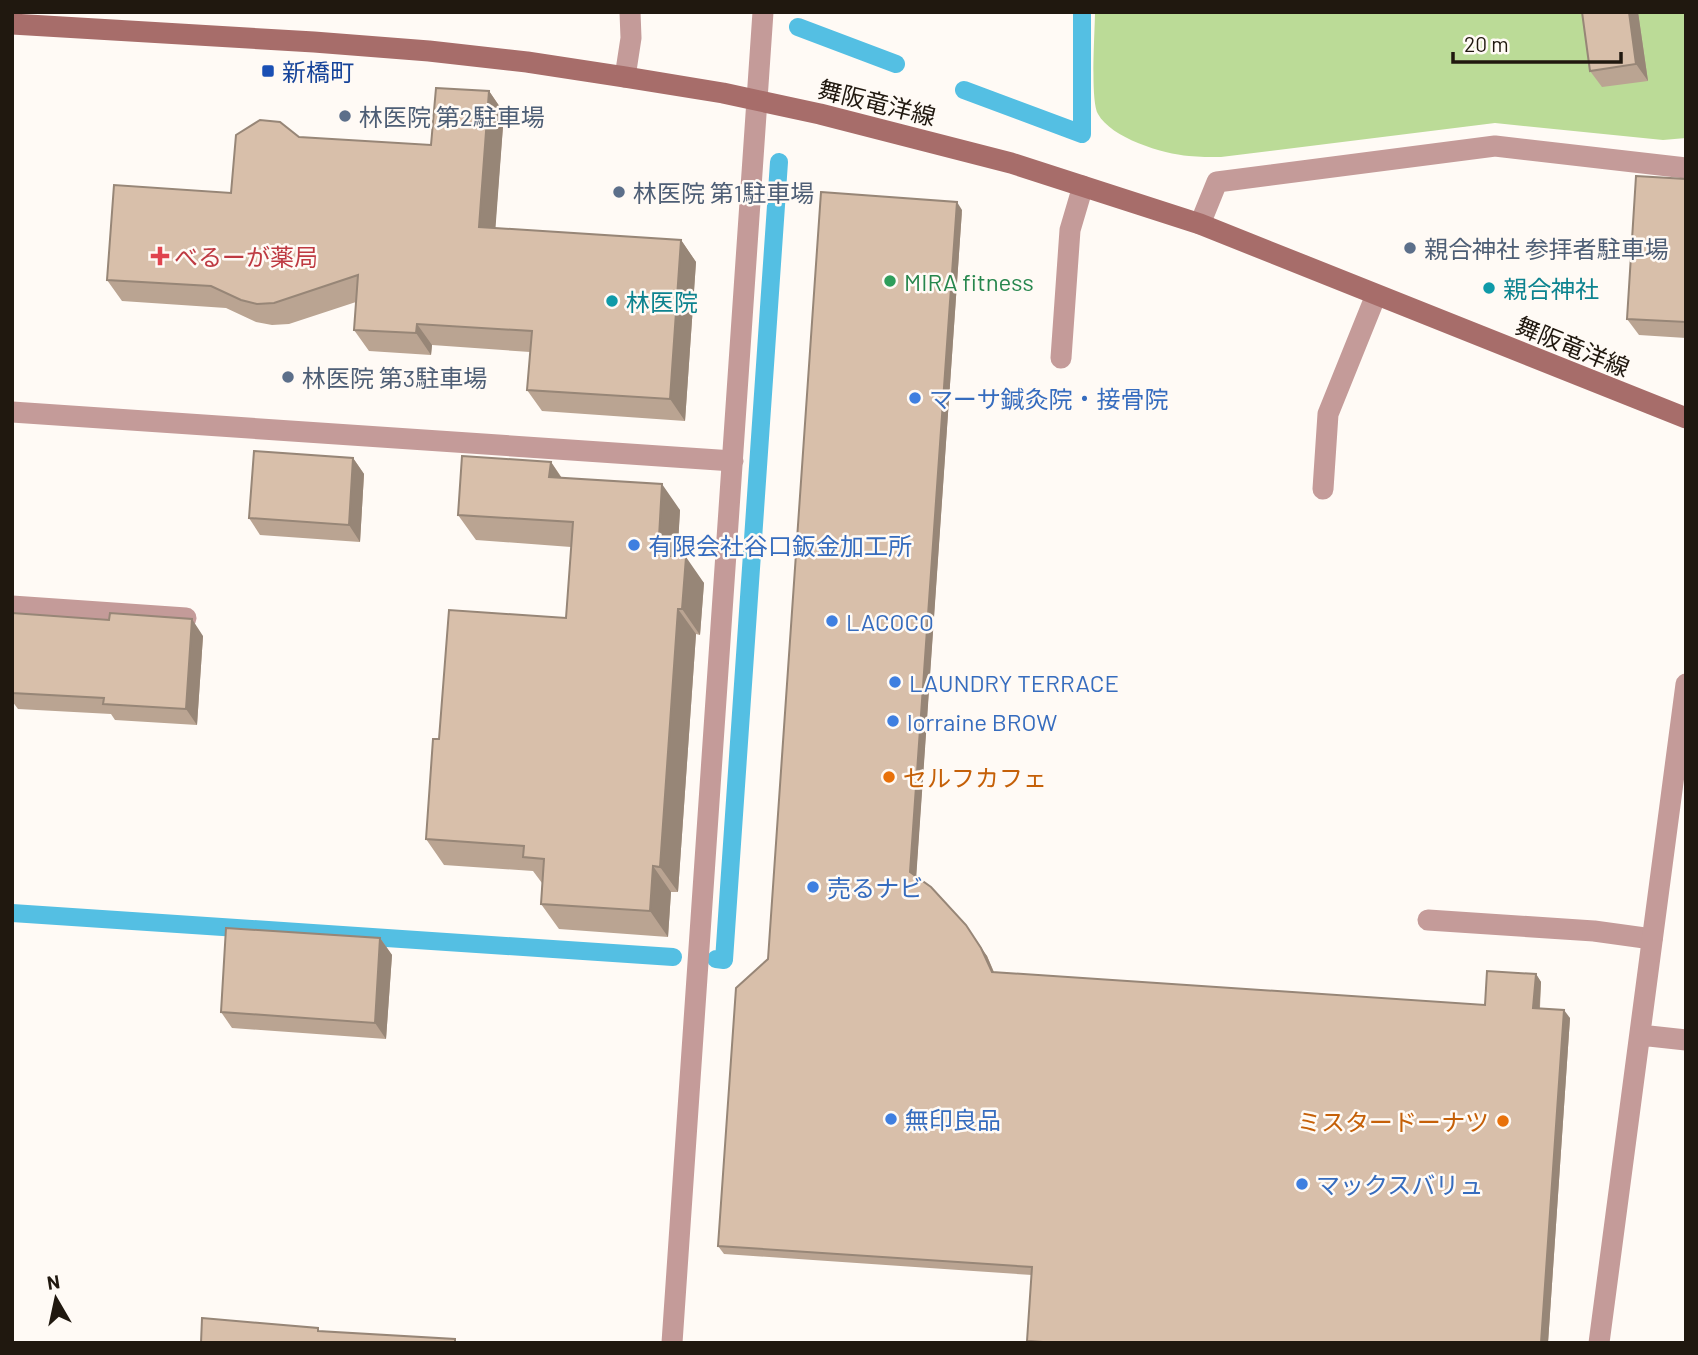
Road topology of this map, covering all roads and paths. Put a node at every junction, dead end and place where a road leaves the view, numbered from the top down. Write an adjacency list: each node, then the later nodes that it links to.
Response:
1 (630, 12): 4 (street)
2 (762, 12): 5 (street)
3 (12, 24): 4 (main road, 舞阪竜洋線)
4 (625, 77): 5 (main road, 舞阪竜洋線)
5 (758, 101): 7 (main road, 舞阪竜洋線); 13 (street)
6 (1686, 168): 8 (street)
7 (1083, 186): 8 (main road, 舞阪竜洋線); 10 (street)
8 (1200, 225): 9 (main road, 舞阪竜洋線)
9 (1376, 295): 12 (main road, 舞阪竜洋線); 14 (street)
10 (1061, 358)
11 (12, 412): 13 (street)
12 (1686, 418)
13 (733, 461): 22 (street)
14 (1323, 489)
15 (12, 606): 16 (street)
16 (186, 618)
17 (1686, 684): 19 (street)
18 (1428, 920): 19 (street)
19 (1652, 939): 20 (street)
20 (1640, 1035): 21 (street); 23 (street)
21 (1686, 1040)
22 (673, 1343)
23 (1599, 1343)

